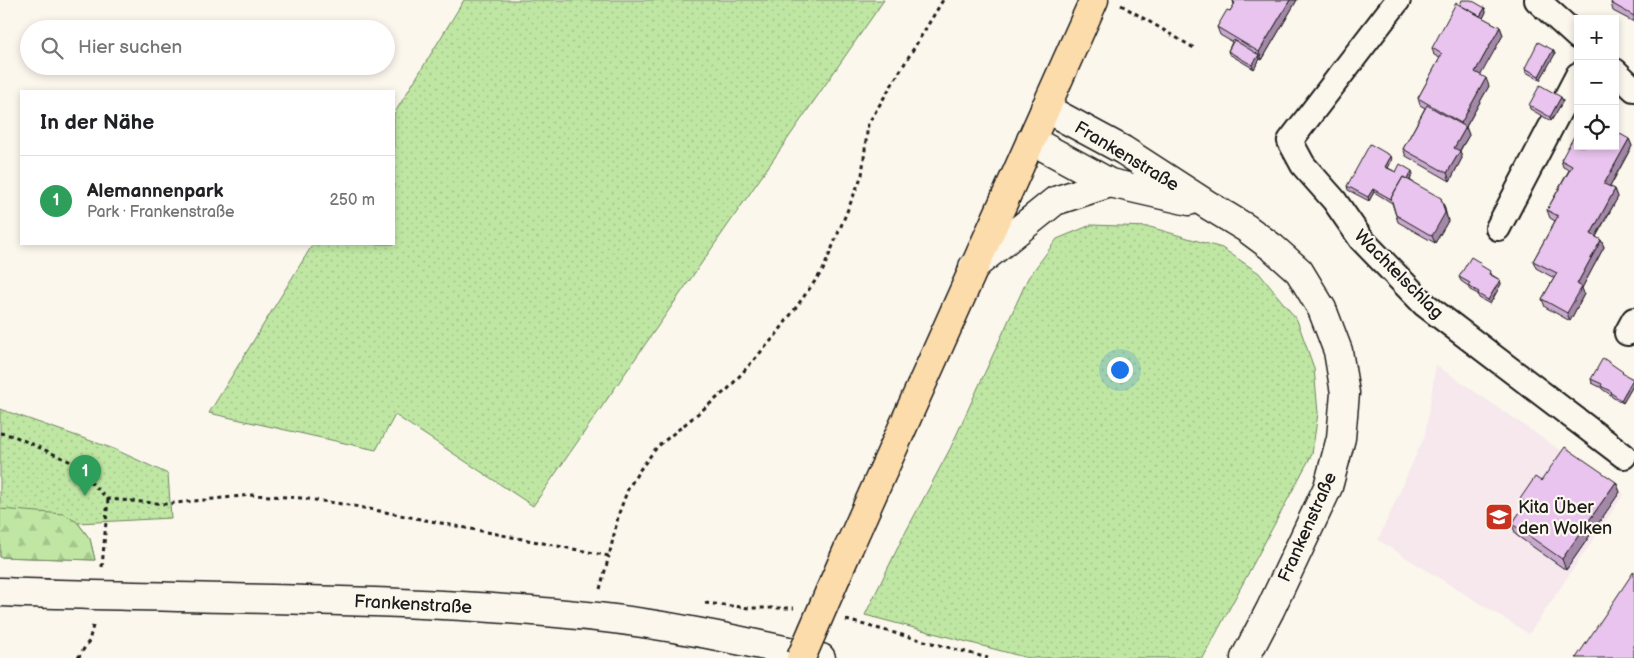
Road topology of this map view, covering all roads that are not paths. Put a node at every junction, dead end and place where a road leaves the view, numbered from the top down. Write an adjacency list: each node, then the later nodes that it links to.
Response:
1 (1094, 0): 8 (main road)
2 (1398, 0): 14 (street, Wachtelschlag)
3 (1537, 0): 4 (street)
4 (1574, 33)
5 (1619, 75): 7 (street)
6 (1574, 83): 12 (street)
7 (1634, 88)
8 (1045, 108): 9 (main road); 11 (main road, Frankenstraße)
9 (1031, 140): 10 (main road, Frankenstraße); 13 (main road)
10 (1110, 183): 11 (main road, Frankenstraße); 13 (main road)
11 (1208, 206): 18 (main road, Frankenstraße)
12 (1498, 228)
13 (973, 267): 16 (main road, bridge)
14 (1624, 456)
15 (0, 592): 17 (main road, Frankenstraße)
16 (801, 658)
17 (821, 658)
18 (1245, 658)

